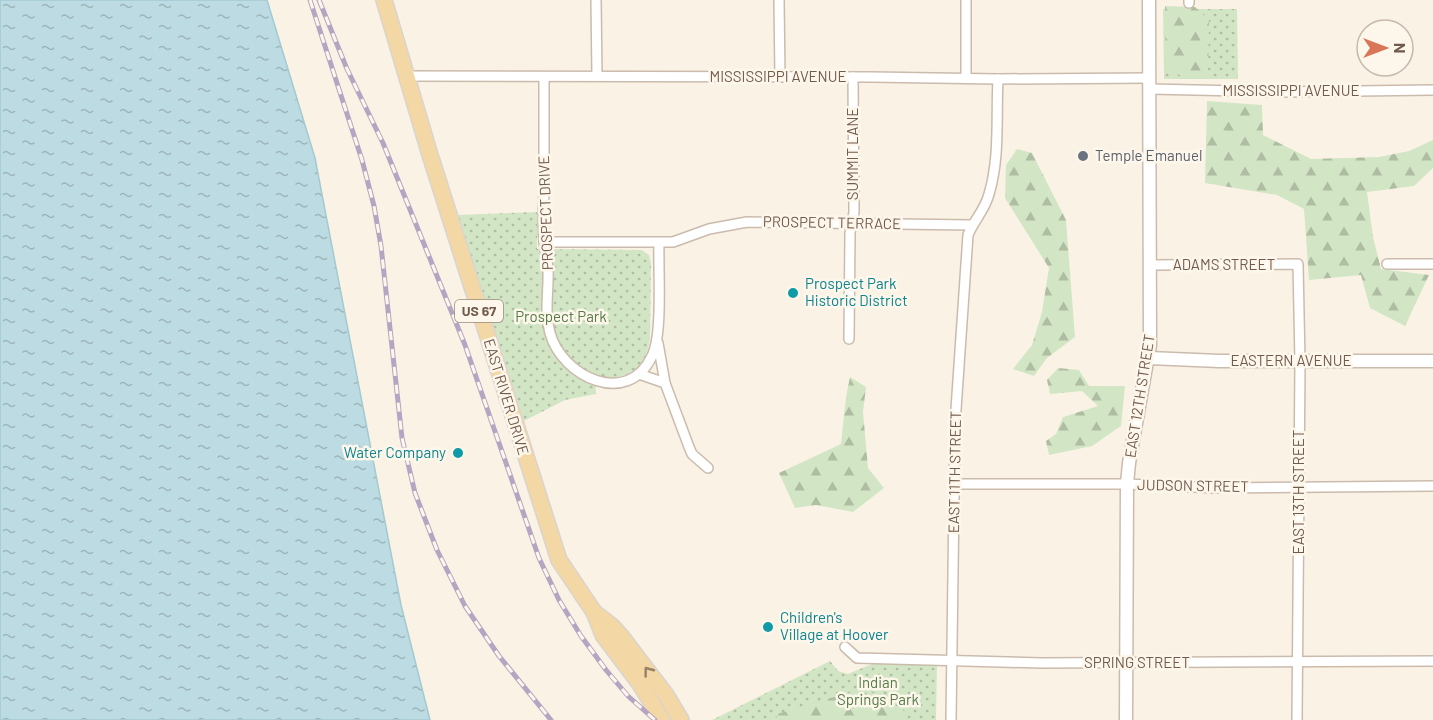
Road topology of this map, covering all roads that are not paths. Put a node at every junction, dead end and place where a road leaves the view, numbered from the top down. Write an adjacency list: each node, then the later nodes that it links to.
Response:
1 (384, 0): 6 (main road, EAST RIVER DRIVE / US 67)
2 (596, 0): 7 (street)
3 (779, 0): 9 (street)
4 (966, 0): 11 (street)
5 (1149, 0): 13 (street, EAST 12TH STREET)
6 (407, 76): 8 (street, MISSISSIPPI AVENUE); 35 (main road, EAST RIVER DRIVE / US 67)
7 (597, 76): 8 (street, MISSISSIPPI AVENUE); 9 (street, MISSISSIPPI AVENUE)
8 (544, 77): 17 (street, PROSPECT DRIVE)
9 (780, 77): 10 (street, MISSISSIPPI AVENUE)
10 (853, 77): 11 (street, MISSISSIPPI AVENUE); 15 (street, SUMMIT LANE)
11 (966, 78): 12 (street, MISSISSIPPI AVENUE)
12 (998, 79): 13 (street, MISSISSIPPI AVENUE); 16 (street)
13 (1150, 83): 14 (street, MISSISSIPPI AVENUE); 22 (street, EAST 12TH STREET)
14 (1433, 90)
15 (852, 223): 16 (street, PROSPECT TERRACE); 18 (street, PROSPECT TERRACE); 23 (street, SUMMIT LANE)
16 (972, 225): 31 (street, EAST 11TH STREET)
17 (544, 242): 18 (street, PROSPECT TERRACE); 28 (street, PROSPECT DRIVE)
18 (658, 243): 24 (street)
19 (1298, 264): 22 (street, ADAMS STREET); 27 (street, EAST 13TH STREET)
20 (1387, 264): 21 (street)
21 (1433, 264)
22 (1150, 265): 25 (street, EAST 12TH STREET)
23 (849, 339)
24 (658, 343): 28 (street); 29 (street)
25 (1149, 358): 27 (street, EASTERN AVENUE); 32 (street, EAST 12TH STREET)
26 (1433, 361): 27 (street, EASTERN AVENUE)
27 (1300, 362): 34 (street, EAST 13TH STREET)
28 (639, 374): 29 (street)
29 (665, 383): 30 (street)
30 (708, 468)
31 (954, 483): 32 (street, JUDSON STREET); 37 (street, EAST 11TH STREET)
32 (1127, 484): 34 (street, JUDSON STREET); 40 (street, EAST 12TH STREET)
33 (1433, 486): 34 (street, JUDSON STREET)
34 (1299, 487): 38 (street, EAST 13TH STREET)
35 (594, 612): 41 (main road, EAST RIVER DRIVE / US 67); 42 (main road, EAST RIVER DRIVE / US 67, one-way to 35)
36 (845, 647): 37 (street, SPRING STREET)
37 (952, 660): 40 (street, SPRING STREET); 43 (street, EAST 11TH STREET)
38 (1298, 661): 39 (street, SPRING STREET); 40 (street, SPRING STREET); 45 (street, EAST 13TH STREET)
39 (1433, 661)
40 (1127, 663): 44 (street, EAST 12TH STREET)
41 (662, 720)
42 (681, 720)
43 (951, 720)
44 (1126, 720)
45 (1297, 720)

